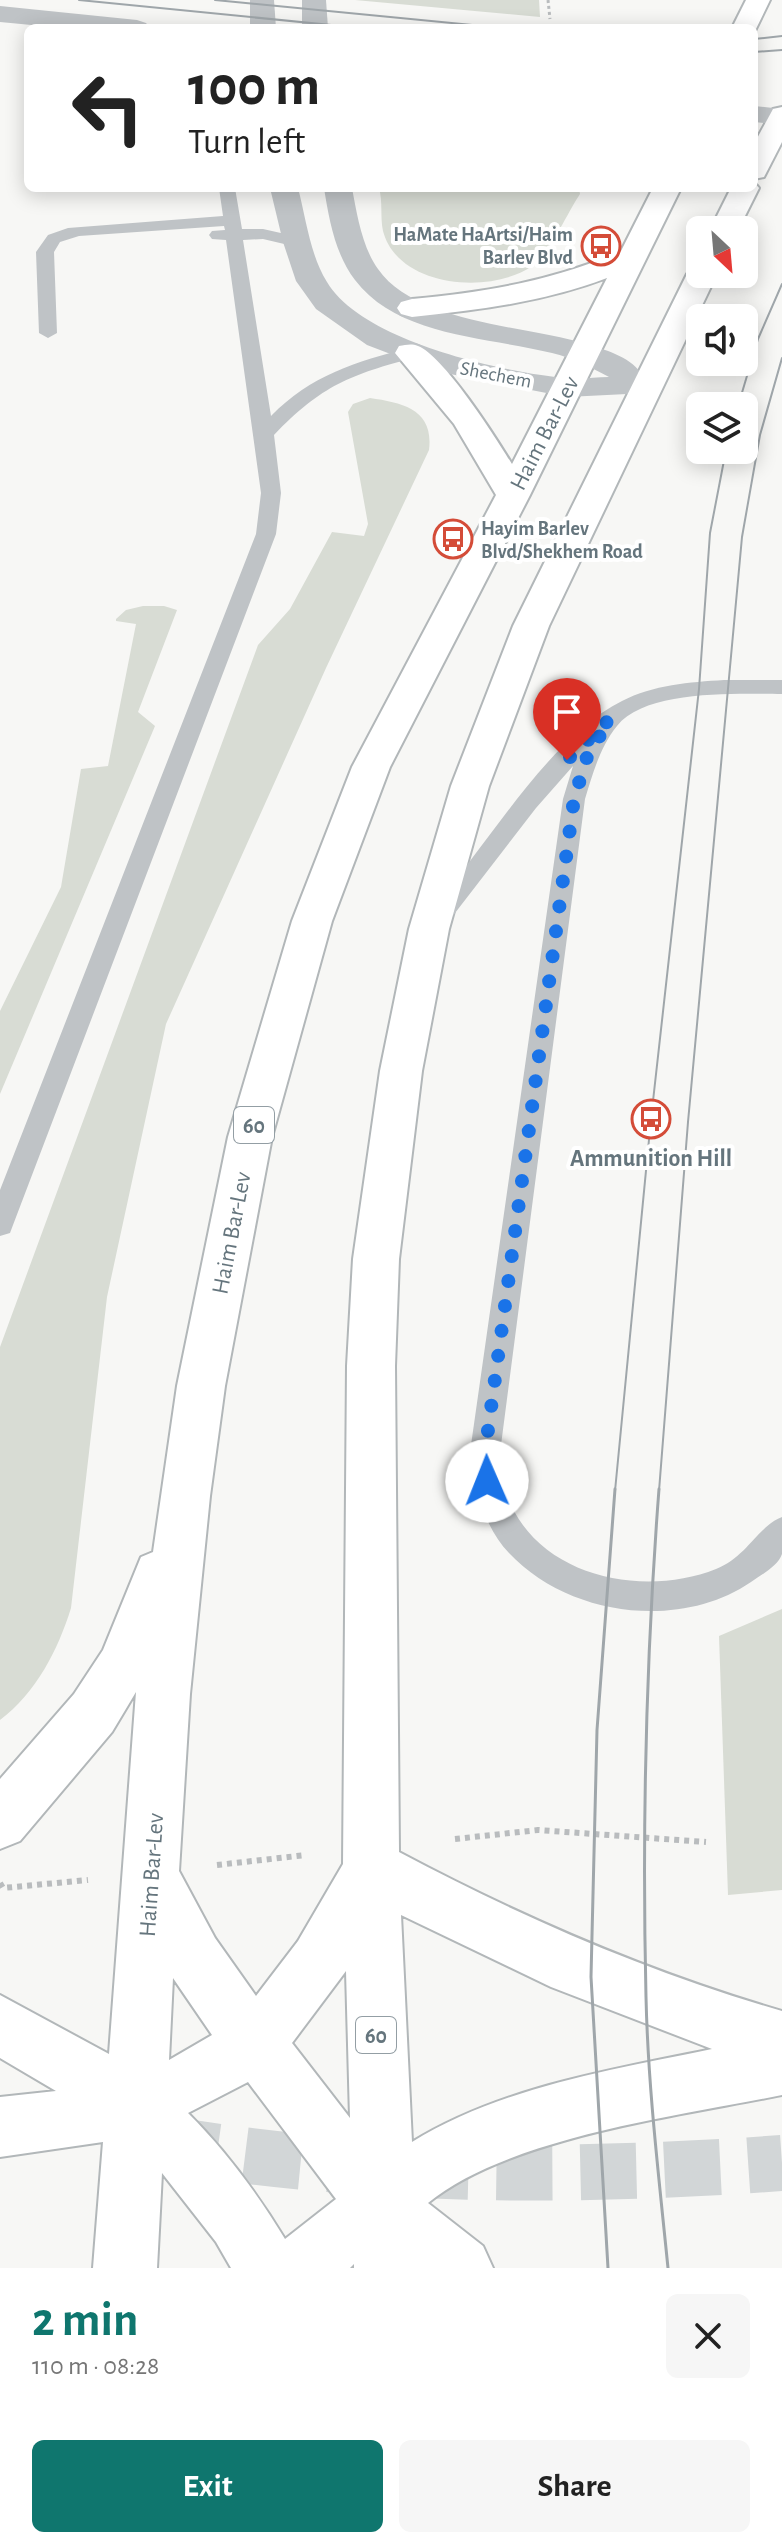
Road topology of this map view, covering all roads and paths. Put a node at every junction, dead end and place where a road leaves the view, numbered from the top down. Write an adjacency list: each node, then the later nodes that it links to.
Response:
1 (262, 0): 8 (street)
2 (314, 0): 9 (street)
3 (548, 0): 6 (path)
4 (758, 0): 10 (highway)
5 (0, 14): 7 (street)
6 (550, 19)
7 (98, 24)
8 (263, 24)
9 (315, 24)
10 (747, 24)
11 (0, 34): 12 (street)
12 (24, 37)
13 (758, 114): 14 (street)
14 (782, 116): 15 (highway)
15 (758, 163)
16 (228, 192): 22 (lane)
17 (285, 192): 23 (street, Shechem)
18 (339, 192): 26 (street, Shechem)
19 (743, 192): 21 (highway)
20 (656, 196): 24 (highway, Haim Bar-Lev / 60)
21 (731, 216)
22 (232, 226): 23 (lane); 27 (lane); 32 (lane)
23 (297, 242): 28 (street, Shechem)
24 (633, 256): 26 (highway); 29 (highway, Haim Bar-Lev / 60)
25 (695, 288): 30 (highway, 60)
26 (412, 308): 29 (street, Shechem)
27 (48, 333)
28 (410, 353): 31 (street, Shechem); 32 (lane); 33 (highway)
29 (584, 353): 30 (street, Shechem); 31 (highway, Haim Bar-Lev / 60)
30 (647, 384): 31 (street, Shechem); 36 (highway, 60)
31 (567, 388): 33 (highway, Haim Bar-Lev / 60)
32 (264, 434): 37 (lane)
33 (513, 495): 38 (highway, Haim Bar-Lev / 60)
34 (782, 687): 35 (lane)
35 (610, 719): 36 (lane); 39 (lane)
36 (429, 929): 41 (highway, 60)
37 (0, 1225)
38 (185, 1496): 40 (highway); 42 (highway, Haim Bar-Lev / 60)
39 (782, 1531)
40 (0, 1821)
41 (371, 1868): 44 (highway); 45 (highway); 49 (highway, 60)
42 (151, 1873): 44 (highway); 47 (highway, Haim Bar-Lev / 60)
43 (0, 2025): 47 (highway)
44 (253, 2041): 47 (highway); 49 (highway)
45 (782, 2041)
46 (782, 2065): 49 (highway)
47 (136, 2103): 48 (highway); 50 (highway, Haim Bar-Lev / 60); 51 (highway)
48 (0, 2127)
49 (381, 2202): 52 (highway); 53 (highway, 60); 54 (highway)
50 (125, 2268)
51 (267, 2268)
52 (300, 2268)
53 (386, 2268)
54 (461, 2268)

